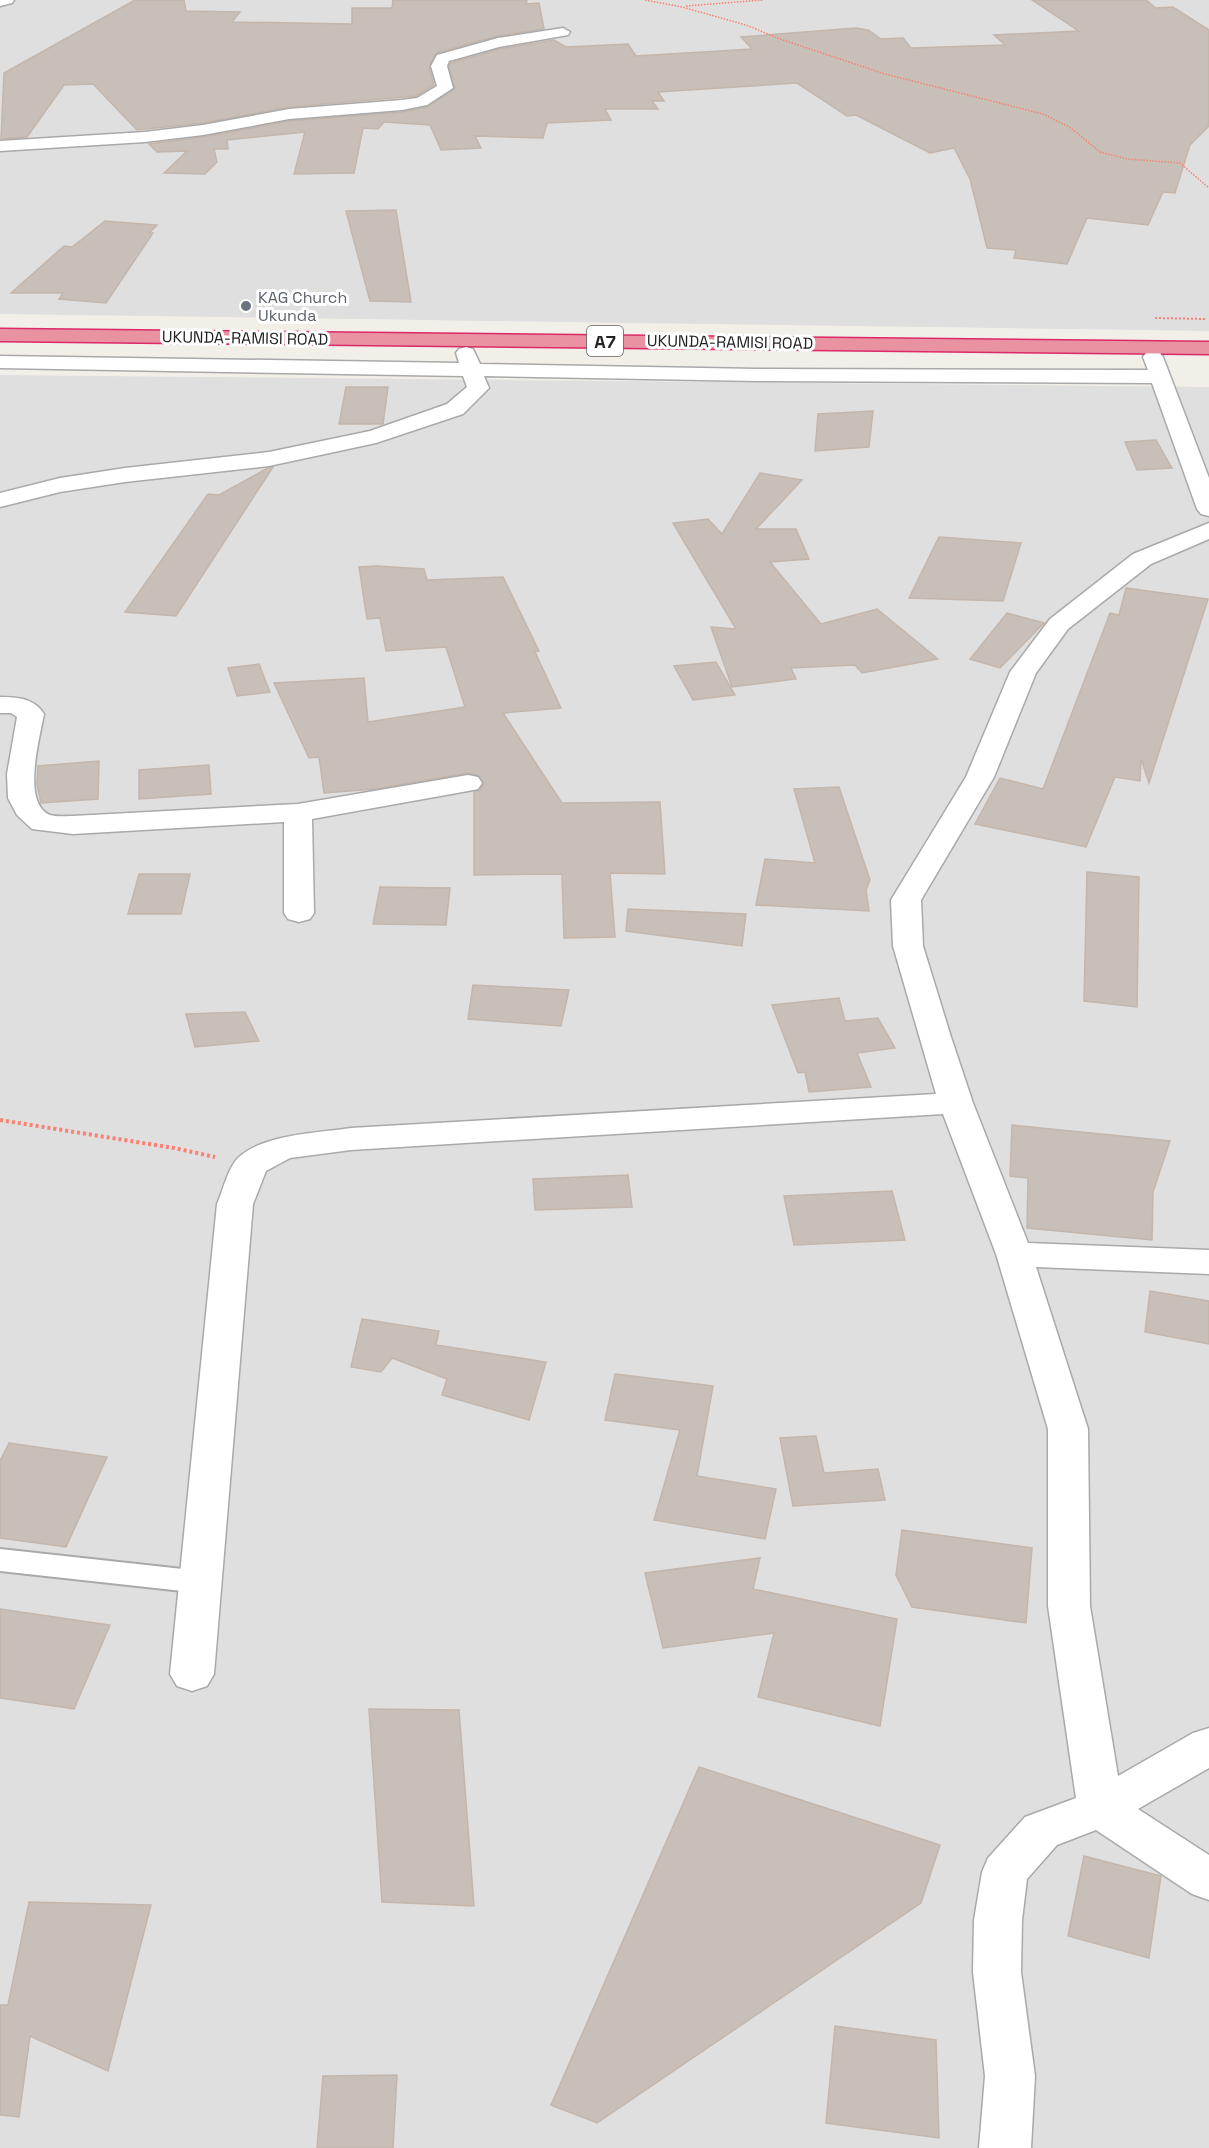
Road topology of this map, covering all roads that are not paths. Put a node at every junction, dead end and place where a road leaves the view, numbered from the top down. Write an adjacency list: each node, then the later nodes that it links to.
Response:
1 (7, 0): 2 (street)
2 (0, 2)
3 (563, 32): 4 (street)
4 (0, 146)
5 (0, 335): 6 (highway, UKUNDA-RAMISI ROAD / A7)
6 (181, 337): 7 (highway, UKUNDA-RAMISI ROAD / A7); 11 (street)
7 (463, 340): 8 (highway, UKUNDA-RAMISI ROAD / A7); 12 (street)
8 (1149, 347): 9 (highway, UKUNDA-RAMISI ROAD / A7); 13 (street)
9 (1209, 348)
10 (0, 362): 11 (street)
11 (163, 362): 12 (street)
12 (470, 371): 13 (street); 14 (street)
13 (1160, 377): 15 (street)
14 (0, 500)
15 (1209, 509)
16 (1209, 530): 21 (street)
17 (0, 705): 19 (street)
18 (468, 783): 19 (street)
19 (298, 813): 20 (street)
20 (299, 913)
21 (956, 1102): 22 (street); 25 (street)
22 (1014, 1254): 23 (street); 28 (street)
23 (1209, 1262)
24 (0, 1560): 25 (lane)
25 (201, 1582): 26 (street)
26 (192, 1674)
27 (1209, 1746): 28 (street)
28 (1100, 1808): 29 (street); 30 (street)
29 (1209, 1880)
30 (1005, 2148)

